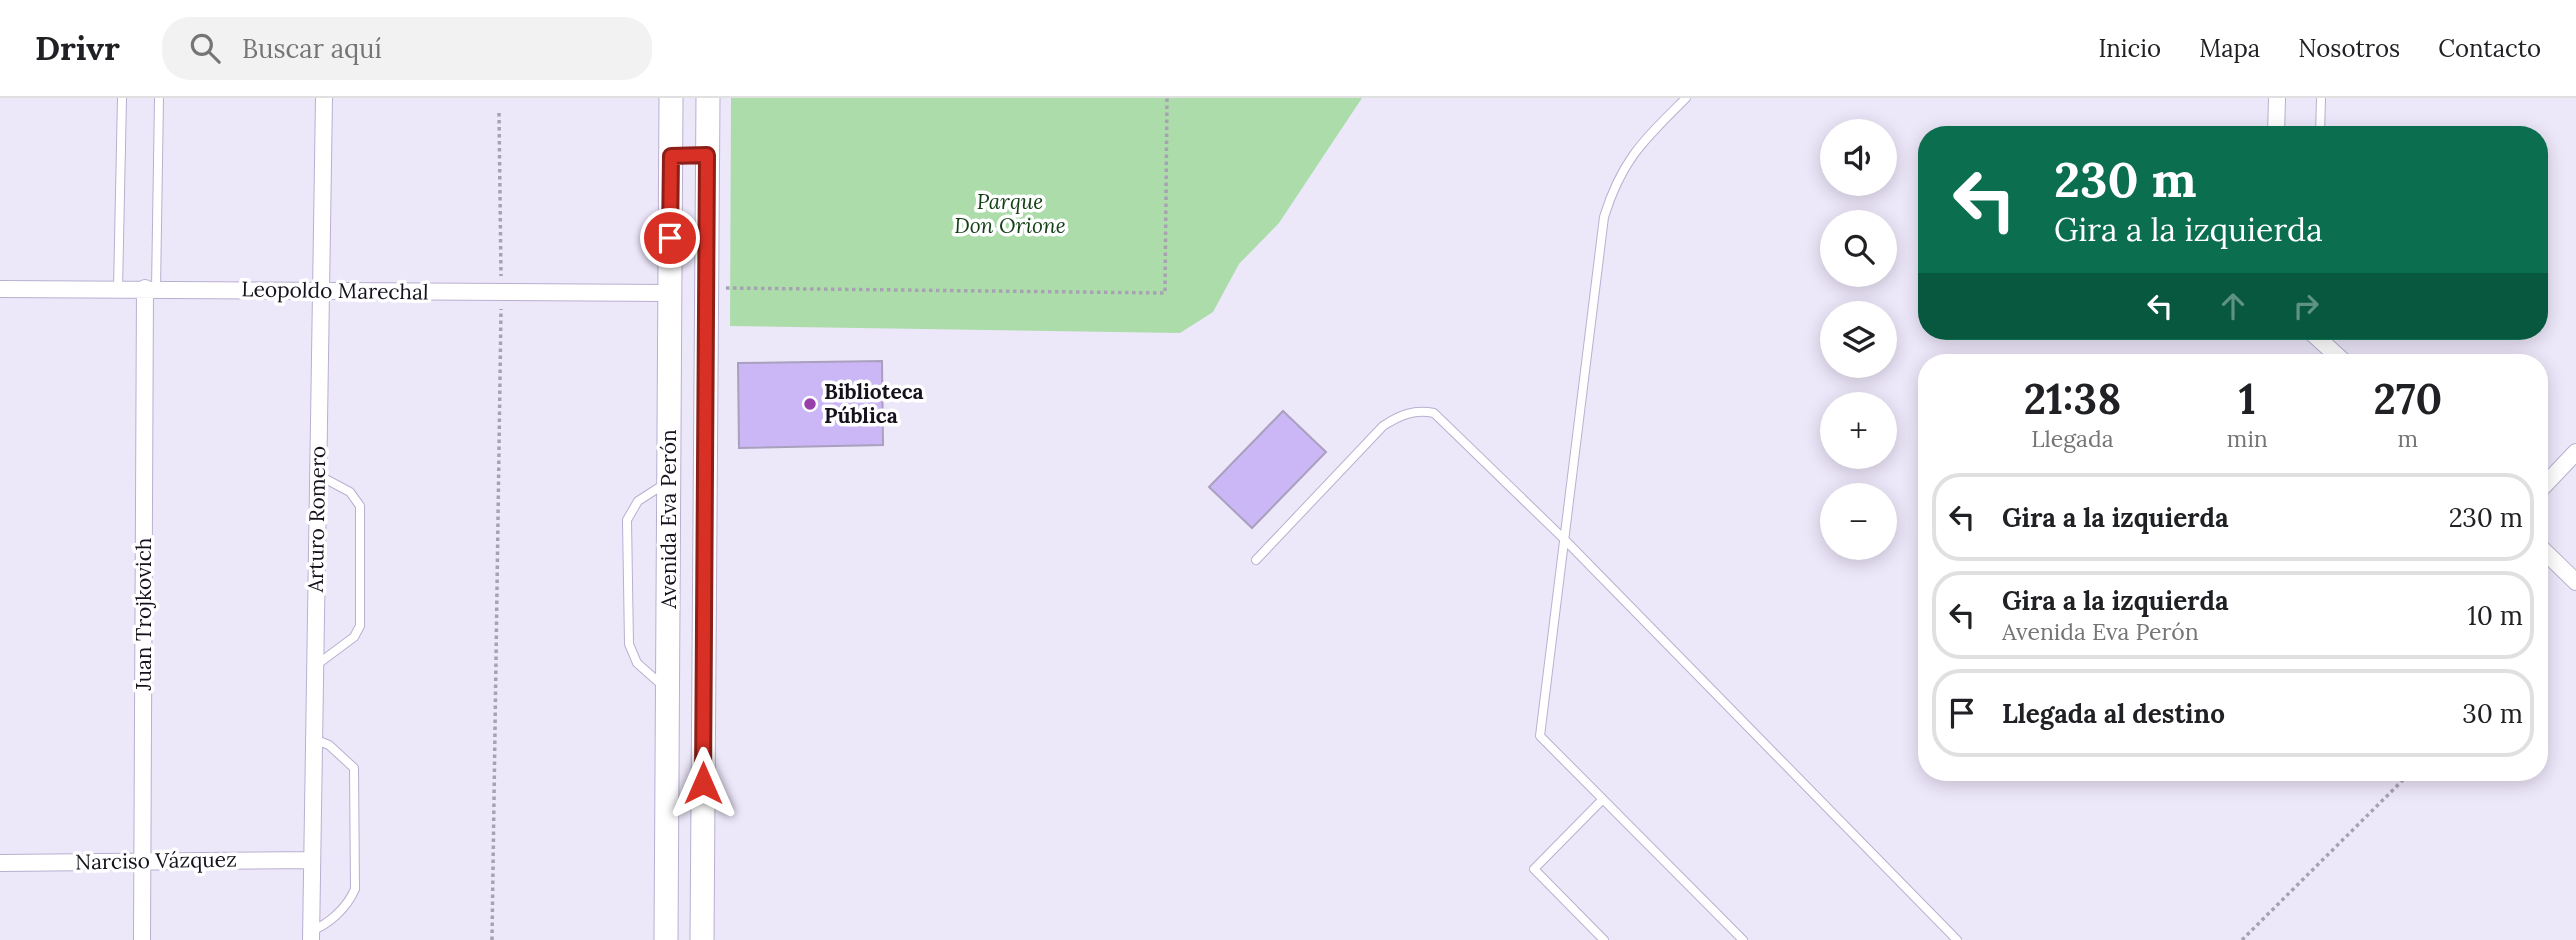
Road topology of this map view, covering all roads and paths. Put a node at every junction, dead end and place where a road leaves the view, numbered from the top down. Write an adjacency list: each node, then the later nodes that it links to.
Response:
1 (122, 98): 17 (lane)
2 (159, 98): 18 (lane, Juan Trojkovich)
3 (324, 98): 19 (street, Arturo Romero)
4 (671, 98): 14 (main road, Avenida Eva Perón)
5 (708, 98): 13 (main road, Avenida Eva Perón)
6 (1167, 98): 15 (path)
7 (1686, 98): 29 (lane)
8 (2277, 98): 11 (street)
9 (2321, 98): 12 (lane)
10 (499, 113): 20 (path)
11 (2276, 126)
12 (2320, 126)
13 (707, 155): 14 (main road); 15 (main road, Avenida Eva Perón)
14 (671, 156): 21 (main road, Avenida Eva Perón)
15 (706, 288): 28 (main road, Avenida Eva Perón)
16 (0, 289): 17 (street, Leopoldo Marechal)
17 (118, 289): 18 (street, Leopoldo Marechal)
18 (150, 289): 19 (street, Leopoldo Marechal); 39 (street, Juan Trojkovich)
19 (321, 292): 20 (street, Leopoldo Marechal); 25 (street, Arturo Romero)
20 (501, 292): 21 (street, Leopoldo Marechal); 45 (path)
21 (669, 293): 26 (main road, Avenida Eva Perón)
22 (2320, 340): 23 (street)
23 (2335, 354)
24 (2576, 452): 27 (street)
25 (318, 475): 33 (street, Arturo Romero); 33 (lane)
26 (669, 482): 28 (main road); 34 (main road, Avenida Eva Perón); 34 (lane)
27 (2548, 482)
28 (705, 484): 41 (main road, Avenida Eva Perón)
29 (1564, 539): 31 (lane); 37 (lane); 50 (lane)
30 (2548, 555): 32 (street)
31 (1256, 560)
32 (2576, 582)
33 (315, 666): 35 (street, Arturo Romero)
34 (668, 689): 42 (main road, Avenida Eva Perón)
35 (313, 739): 38 (street, Arturo Romero); 43 (lane)
36 (2402, 781): 51 (path)
37 (1602, 800): 48 (lane); 49 (lane)
38 (311, 860): 39 (street, Narciso Vázquez); 43 (street, Arturo Romero)
39 (144, 861): 40 (street, Narciso Vázquez); 44 (street, Juan Trojkovich)
40 (0, 863)
41 (702, 892): 42 (main road); 47 (main road, Avenida Eva Perón)
42 (667, 894): 46 (main road, Avenida Eva Perón)
43 (311, 935)
44 (142, 940)
45 (492, 940)
46 (666, 940)
47 (702, 940)
48 (1604, 940)
49 (1743, 940)
50 (1957, 940)
51 (2242, 940)

